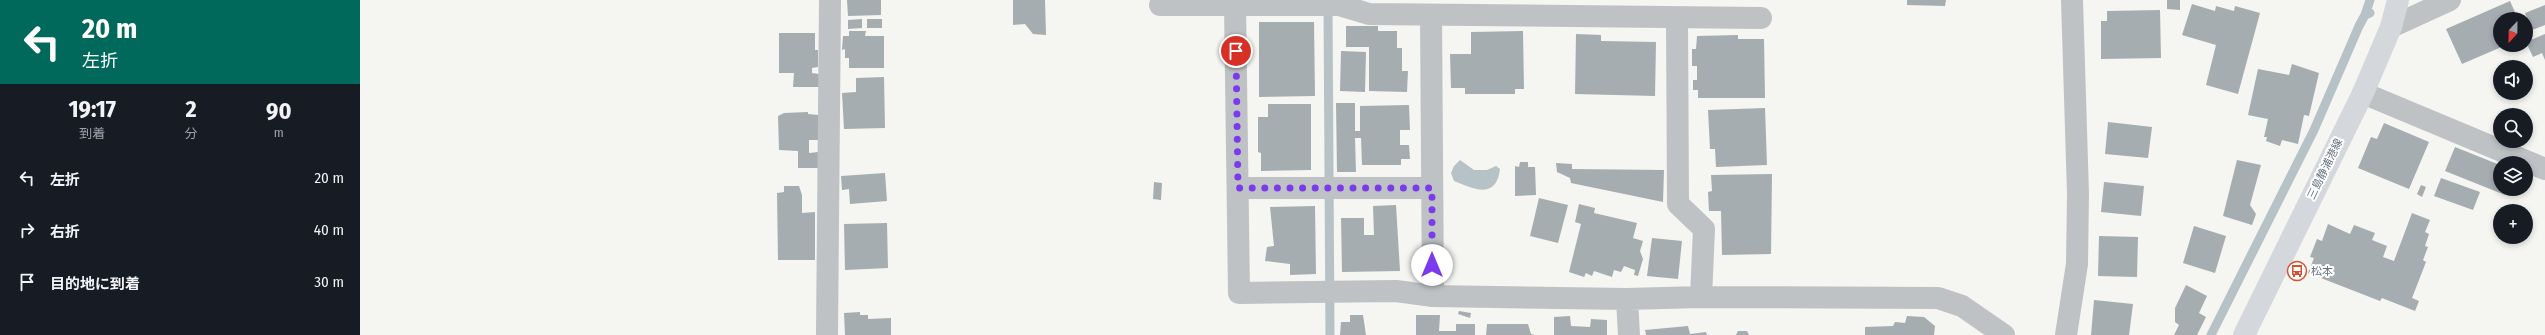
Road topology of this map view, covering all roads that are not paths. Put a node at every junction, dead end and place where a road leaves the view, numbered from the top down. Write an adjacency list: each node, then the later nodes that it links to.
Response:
1 (830, 0): 18 (street)
2 (2072, 0): 21 (street)
3 (2398, 0): 10 (main road, 三島静浦港線)
4 (2450, 0): 10 (street)
5 (1160, 5): 6 (street)
6 (1235, 5): 7 (street); 13 (street)
7 (1430, 15): 9 (street); 14 (street)
8 (1761, 18): 9 (street)
9 (1677, 19): 16 (street)
10 (2390, 27): 11 (main road, 三島静浦港線)
11 (2363, 93): 12 (street); 22 (main road, 三島静浦港線)
12 (2545, 169)
13 (1238, 188): 14 (street); 15 (street)
14 (1432, 188): 15 (street)
15 (1433, 296): 17 (street)
16 (1701, 296): 17 (street); 20 (street)
17 (1627, 299): 19 (street)
18 (827, 335)
19 (1628, 335)
20 (2004, 335)
21 (2066, 335)
22 (2244, 335)

